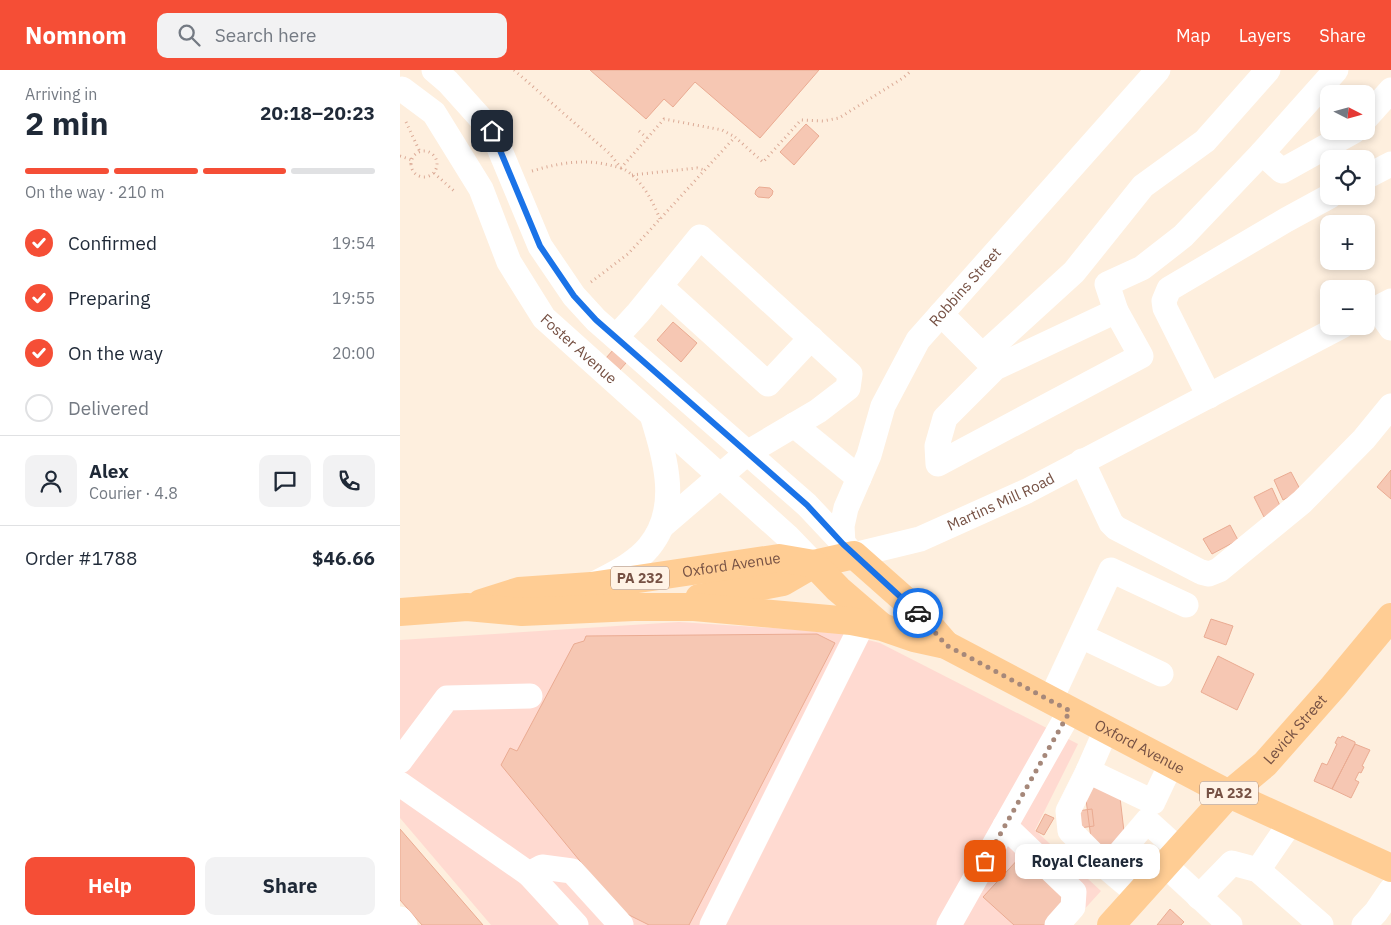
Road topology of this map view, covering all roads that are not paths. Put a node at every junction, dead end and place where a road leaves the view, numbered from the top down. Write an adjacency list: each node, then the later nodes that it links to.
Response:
1 (419, 70): 6 (street)
2 (434, 70): 20 (street, Foster Avenue)
3 (1158, 70): 18 (street, Robbins Street)
4 (1268, 70): 22 (street)
5 (1336, 70): 12 (street)
6 (401, 90): 25 (street, Foster Avenue)
7 (1391, 90): 8 (street)
8 (1375, 108)
9 (1391, 114): 10 (street)
10 (1375, 121)
11 (1338, 140): 12 (street)
12 (1262, 153): 17 (street)
13 (1390, 156): 14 (street)
14 (1375, 169)
15 (1320, 201): 23 (street)
16 (660, 286): 20 (street); 21 (street); 21 (street)
17 (1116, 311): 22 (street); 22 (street)
18 (941, 314): 22 (street); 30 (street, Robbins Street)
19 (1325, 335): 23 (street, Martins Mill Road)
20 (616, 338): 27 (street, Foster Avenue)
21 (811, 338): 26 (street)
22 (989, 362)
23 (1209, 396): 28 (street, Martins Mill Road)
24 (1391, 406): 28 (street)
25 (652, 415): 29 (street, Foster Avenue); 31 (street)
26 (794, 425): 27 (street); 30 (street)
27 (747, 453): 29 (street); 32 (street, Foster Avenue)
28 (1082, 462): 32 (street, Martins Mill Road)
29 (721, 476): 31 (street); 33 (street, Foster Avenue)
30 (859, 478): 32 (street, Robbins Street)
31 (662, 526): 34 (street)
32 (848, 549): 33 (main road, Martins Mill Road); 42 (main road, Oxford Avenue / PA 232)
33 (814, 564): 34 (main road, Oxford Avenue / PA 232); 37 (main road, Martins Mill Road); 40 (main road, Oxford Avenue)
34 (591, 586): 36 (main road, Oxford Avenue / PA 232)
35 (1186, 605): 41 (street)
36 (467, 607): 37 (main road, Oxford Avenue / PA 232); 38 (main road, Oxford Avenue / PA 232)
37 (634, 607): 40 (main road, Oxford Avenue / PA 232)
38 (400, 612)
39 (1391, 617): 51 (main road, Levick Street)
40 (872, 625): 42 (main road, Oxford Avenue / PA 232); 68 (street)
41 (1080, 636): 43 (street); 45 (street)
42 (946, 645): 45 (main road, Oxford Avenue / PA 232)
43 (1161, 674)
44 (530, 696): 47 (street)
45 (1060, 706): 46 (main road, Oxford Avenue / PA 232); 54 (street)
46 (1106, 730): 48 (main road, Oxford Avenue / PA 232); 49 (street)
47 (400, 761)
48 (1171, 764): 51 (main road, Oxford Avenue / PA 232); 52 (street)
49 (1088, 771): 52 (street); 56 (street)
50 (400, 784): 59 (street)
51 (1229, 794): 53 (main road, Oxford Avenue / PA 232); 55 (main road, Levick Street)
52 (1150, 811): 55 (street); 56 (street)
53 (1291, 822): 57 (main road, Oxford Avenue / PA 232); 58 (street)
54 (1005, 826): 64 (street); 69 (street)
55 (1172, 858): 61 (main road, Levick Street); 62 (street)
56 (1108, 868): 61 (street)
57 (1391, 868)
58 (1258, 870): 62 (street); 72 (street)
59 (529, 874): 66 (street); 67 (street)
60 (1391, 890): 73 (street)
61 (1139, 895): 70 (main road, Levick Street)
62 (1199, 897): 71 (street)
63 (400, 919): 65 (street)
64 (956, 922)
65 (405, 925)
66 (576, 925)
67 (621, 925)
68 (712, 925)
69 (1057, 925)
70 (1111, 925)
71 (1230, 925)
72 (1321, 925)
73 (1364, 925)

